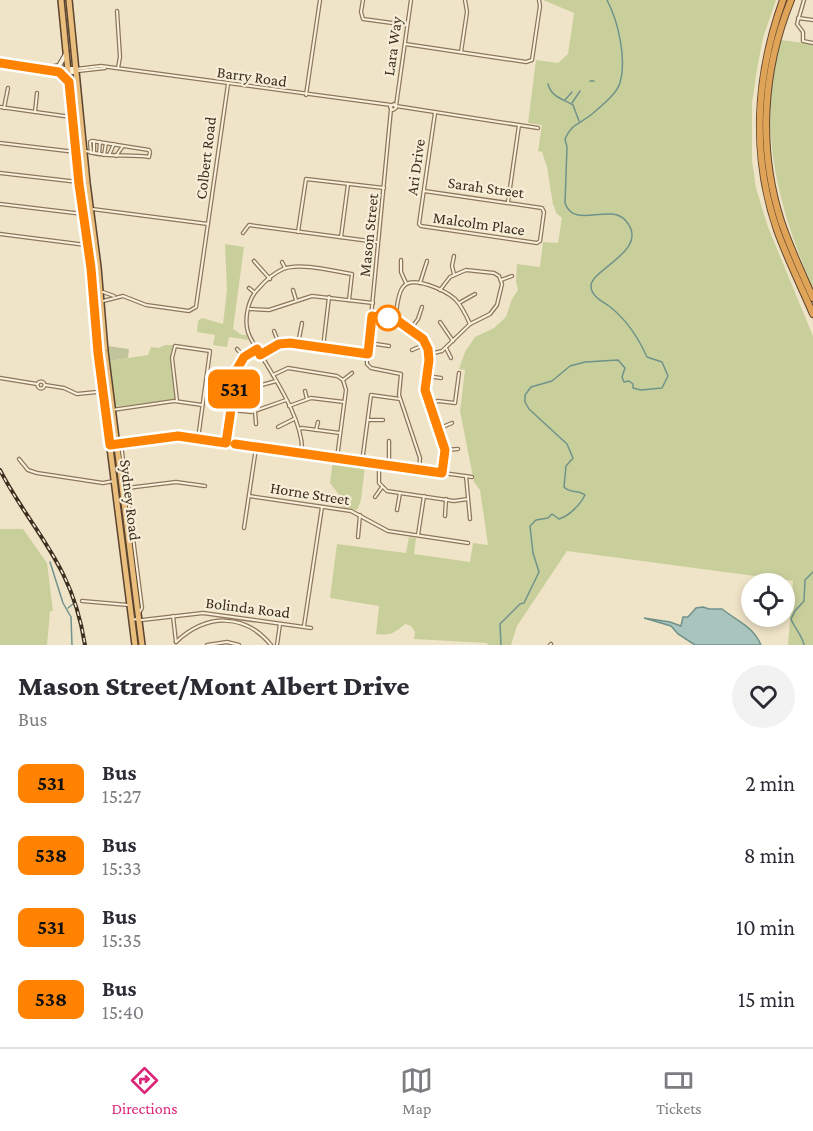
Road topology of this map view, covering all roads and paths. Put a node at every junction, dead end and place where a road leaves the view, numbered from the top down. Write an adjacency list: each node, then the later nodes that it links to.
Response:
1 (61, 0): 17 (highway, Sydney Road)
2 (69, 0): 24 (highway, Sydney Road)
3 (320, 0): 31 (street)
4 (363, 0): 14 (street)
5 (411, 0): 14 (street, Lara Way)
6 (465, 0): 18 (street)
7 (539, 0): 18 (street)
8 (783, 0): 103 (highway)
9 (790, 0): 94 (highway)
10 (804, 0): 12 (street)
11 (117, 11): 22 (street)
12 (798, 18): 13 (street); 15 (street)
13 (813, 20)
14 (407, 25): 16 (street, Lara Way)
15 (813, 43)
16 (405, 44): 18 (street); 33 (street, Lara Way)
17 (66, 52): 21 (main road); 25 (highway, Sydney Road)
18 (461, 52)
19 (0, 63): 21 (main road, Barry Road)
20 (110, 68): 22 (street, Barry Road); 24 (street, Barry Road); 24 (street, Barry Road)
21 (41, 69): 23 (main road, Barry Road)
22 (118, 69): 28 (street, Barry Road)
23 (48, 70): 25 (main road, Barry Road); 26 (main road, Barry Road)
24 (77, 70): 25 (main road, Barry Road); 46 (highway, Sydney Road)
25 (68, 71): 26 (main road, Barry Road); 27 (highway, Sydney Road)
26 (59, 72): 27 (main road)
27 (69, 82): 37 (highway, Sydney Road)
28 (227, 84): 31 (street, Barry Road); 65 (street, Colbert Road)
29 (8, 88): 34 (street)
30 (37, 93): 35 (street)
31 (306, 95): 33 (street, Barry Road)
32 (0, 107): 34 (street)
33 (393, 107): 36 (street, Barry Road); 58 (street, Mason Street)
34 (4, 108): 35 (street)
35 (36, 112): 37 (street)
36 (435, 113): 38 (street, Barry Road); 59 (street, Ari Drive)
37 (73, 117): 47 (highway, Sydney Road)
38 (519, 125): 39 (street, Barry Road); 60 (street)
39 (538, 128)
40 (100, 142): 42 (street); 48 (street); 49 (street)
41 (0, 143): 47 (street)
42 (106, 143): 43 (street); 50 (street)
43 (114, 144): 44 (street); 52 (street)
44 (123, 146): 45 (street); 53 (street)
45 (128, 147): 51 (street); 51 (street)
46 (84, 152): 47 (street); 48 (street); 55 (highway, Sydney Road)
47 (76, 153): 56 (highway, Sydney Road)
48 (93, 153): 49 (street)
49 (99, 154): 50 (street)
50 (104, 155): 52 (street)
51 (125, 155): 53 (street)
52 (109, 156): 53 (street)
53 (116, 156)
54 (0, 173): 56 (street)
55 (87, 183): 56 (street); 62 (highway, Sydney Road)
56 (79, 184): 64 (highway, Sydney Road)
57 (348, 184): 58 (street); 67 (street); 70 (street)
58 (384, 189): 71 (street, Mason Street)
59 (424, 190): 60 (street, Sarah Street); 66 (street, Ari Drive)
60 (508, 202): 63 (street, Sarah Street)
61 (0, 204): 64 (street)
62 (91, 209): 65 (street); 88 (highway, Sydney Road)
63 (544, 209): 66 (street, Malcolm Place)
64 (84, 214): 72 (highway, Sydney Road)
65 (208, 224): 91 (street, Colbert Road)
66 (419, 224)
67 (298, 232): 68 (street); 70 (street)
68 (243, 233)
69 (0, 234): 72 (street)
70 (341, 237): 71 (street)
71 (377, 242): 99 (street, Mason Street)
72 (88, 245): 88 (highway, Sydney Road)
73 (454, 256): 79 (street)
74 (401, 260): 84 (street)
75 (254, 261): 81 (street)
76 (427, 261): 83 (street)
77 (282, 262): 78 (street)
78 (285, 268): 81 (street); 96 (street)
79 (454, 274): 82 (street); 87 (street)
80 (512, 276): 82 (street)
81 (270, 279): 89 (street)
82 (501, 280): 108 (street)
83 (420, 283): 84 (street); 87 (street)
84 (406, 284): 105 (street)
85 (249, 288): 89 (street)
86 (293, 290): 95 (street)
87 (440, 290): 93 (street)
88 (97, 292): 91 (street); 98 (highway, Sydney Road); 136 (highway, Sydney Road)
89 (254, 292): 102 (street)
90 (475, 294): 100 (street)
91 (117, 296): 98 (street)
92 (329, 297): 95 (street); 96 (street); 117 (street)
93 (452, 297): 97 (street); 100 (street)
94 (813, 298)
95 (296, 300): 102 (street)
96 (349, 300): 99 (street)
97 (448, 302)
98 (101, 303): 146 (highway, Sydney Road)
99 (373, 303): 104 (street, Mason Street)
100 (458, 303): 108 (street)
101 (422, 307): 109 (street)
102 (248, 308): 120 (street)
103 (813, 314)
104 (372, 316): 105 (street); 112 (street, Mason Street)
105 (395, 320): 109 (street)
106 (440, 322): 111 (street)
107 (302, 323): 114 (street)
108 (470, 324): 111 (street)
109 (411, 330): 115 (street)
110 (274, 331): 113 (street)
111 (453, 341): 118 (street)
112 (369, 343): 116 (street); 122 (street, Mason Street)
113 (279, 344): 114 (street); 124 (street)
114 (298, 344): 117 (street)
115 (426, 344): 121 (street); 123 (street)
116 (389, 346)
117 (323, 348): 122 (street)
118 (447, 348): 123 (street); 126 (street)
119 (237, 349): 125 (street)
120 (257, 349): 124 (street); 125 (street)
121 (412, 350)
122 (368, 354): 139 (street)
123 (429, 354): 130 (street)
124 (260, 355): 129 (street)
125 (244, 357): 147 (street)
126 (451, 358)
127 (352, 373): 133 (street)
128 (459, 373): 143 (street)
129 (273, 375): 133 (street); 134 (street)
130 (427, 376): 132 (street); 143 (street)
131 (0, 378): 136 (street)
132 (441, 378)
133 (343, 380): 142 (street)
134 (276, 381): 135 (street); 140 (street)
135 (258, 386)
136 (100, 390): 164 (highway, Sydney Road)
137 (305, 391): 138 (street)
138 (307, 399): 142 (street); 145 (street)
139 (400, 399): 150 (street); 173 (street)
140 (286, 400): 145 (street); 148 (street)
141 (177, 401): 144 (street); 144 (street); 146 (street)
142 (345, 402): 159 (street)
143 (429, 404): 157 (street)
144 (203, 405): 160 (street)
145 (289, 406): 149 (street)
146 (112, 410): 164 (highway, Sydney Road)
147 (231, 410): 148 (street); 162 (street)
148 (255, 411): 154 (street)
149 (294, 419): 155 (street); 156 (street)
150 (368, 420): 151 (street); 170 (street)
151 (383, 420)
152 (318, 422): 158 (street)
153 (452, 423): 157 (street)
154 (256, 424)
155 (278, 427)
156 (298, 429): 158 (street); 167 (street)
157 (438, 429): 166 (street)
158 (316, 430): 159 (street)
159 (340, 433): 169 (street)
160 (198, 439): 162 (street); 164 (street)
161 (389, 441): 172 (street)
162 (226, 443): 163 (street)
163 (256, 447): 167 (street); 184 (street)
164 (118, 448): 177 (highway, Sydney Road); 181 (highway, Sydney Road)
165 (458, 449): 166 (street)
166 (445, 450): 174 (street)
167 (302, 453): 169 (street)
168 (19, 459): 178 (street)
169 (337, 459): 170 (street)
170 (362, 462): 171 (street)
171 (379, 464): 172 (street); 180 (street)
172 (389, 465): 173 (street)
173 (419, 470): 174 (street)
174 (442, 473): 175 (street)
175 (466, 476): 176 (street); 187 (street)
176 (471, 477)
177 (114, 480): 178 (street); 182 (highway, Sydney Road)
178 (103, 483): 182 (street)
179 (205, 486): 181 (street)
180 (382, 487): 183 (street); 186 (street)
181 (124, 488): 201 (highway, Sydney Road)
182 (116, 492): 199 (highway, Sydney Road)
183 (400, 493): 185 (street); 190 (street)
184 (249, 496): 189 (street, Horne Street); 194 (street)
185 (424, 496): 188 (street); 195 (street)
186 (375, 497)
187 (468, 499): 188 (street); 193 (street)
188 (446, 500): 192 (street)
189 (322, 507): 191 (street, Horne Street); 204 (street)
190 (397, 510)
191 (360, 515): 195 (street, Horne Street); 196 (street)
192 (445, 516)
193 (471, 519)
194 (244, 528)
195 (418, 536): 197 (street, Horne Street)
196 (358, 537)
197 (468, 543)
198 (82, 601): 199 (street)
199 (130, 605): 202 (highway, Sydney Road)
200 (173, 616): 201 (street, Bolinda Road); 203 (street, Bolinda Road); 206 (street)
201 (139, 617): 202 (street, Bolinda Road); 208 (highway, Sydney Road)
202 (132, 619): 207 (highway, Sydney Road)
203 (280, 623): 204 (street, Bolinda Road); 213 (street)
204 (304, 626): 205 (street, Bolinda Road)
205 (311, 627)
206 (176, 642): 209 (street); 212 (street)
207 (135, 645)
208 (142, 645)
209 (180, 645)
210 (207, 645): 211 (street)
211 (239, 645)
212 (271, 645)
213 (277, 645)

